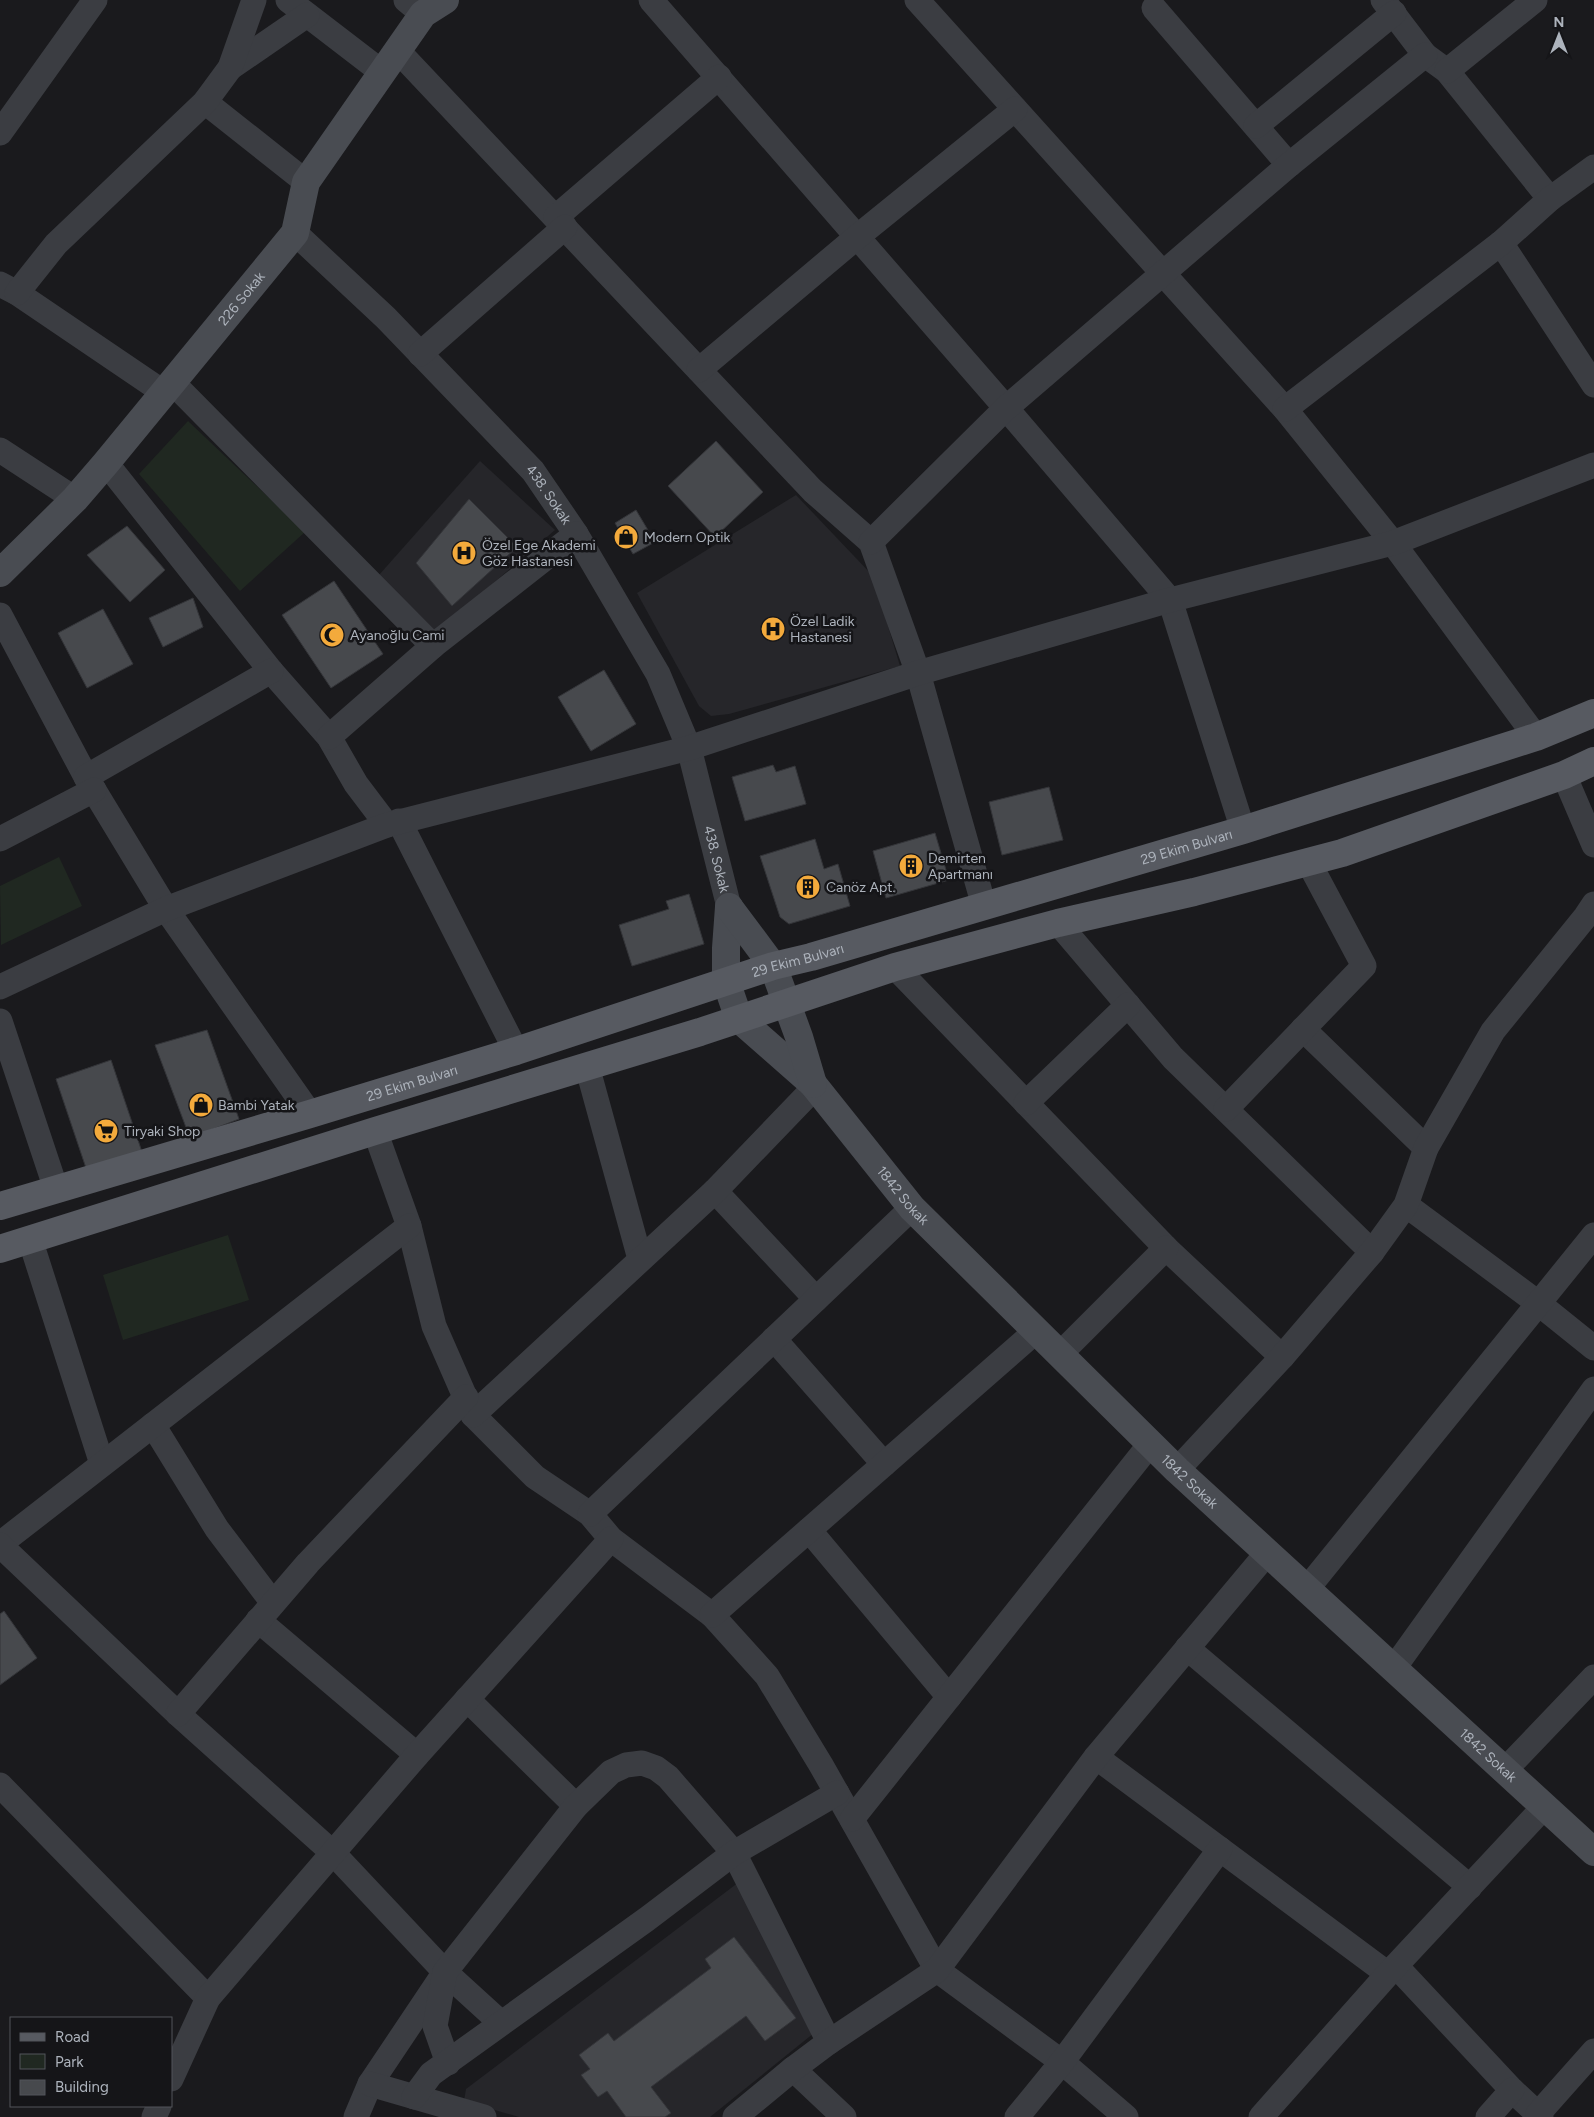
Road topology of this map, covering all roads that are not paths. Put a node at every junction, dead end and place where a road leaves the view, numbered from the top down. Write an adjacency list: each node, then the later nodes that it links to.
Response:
1 (95, 0): 18 (street)
2 (254, 0): 12 (street)
3 (652, 0): 14 (street)
4 (917, 0): 16 (street)
5 (1535, 0): 13 (street)
6 (425, 5): 11 (street, 226 Sokak)
7 (298, 7): 11 (street); 12 (street)
8 (1388, 7): 10 (street); 17 (street)
9 (1154, 8): 17 (street)
10 (1425, 55): 13 (street); 19 (street)
11 (391, 62): 21 (street, 226 Sokak); 23 (street)
12 (230, 68): 15 (street)
13 (1447, 71): 22 (street)
14 (719, 77): 23 (street); 25 (street)
15 (205, 102): 21 (street); 28 (street)
16 (1015, 109): 25 (street); 27 (street)
17 (1256, 126): 19 (street)
18 (0, 133)
19 (1289, 165): 27 (street)
20 (1594, 167): 22 (street)
21 (306, 182): 24 (street, 226 Sokak)
22 (1550, 199): 26 (street)
23 (560, 222): 29 (street); 30 (street)
24 (295, 233): 29 (street, 438. Sokak); 32 (street, 226 Sokak)
25 (857, 237): 30 (street); 33 (street)
26 (1501, 244): 31 (street); 34 (street)
27 (1163, 273): 33 (street); 34 (street)
28 (8, 289): 32 (street)
29 (420, 354): 39 (street, 438. Sokak)
30 (699, 370): 40 (street)
31 (1594, 385)
32 (168, 387): 36 (street, 226 Sokak); 45 (street)
33 (1006, 408): 40 (street); 43 (street)
34 (1285, 409): 41 (street)
35 (0, 450): 38 (street)
36 (106, 463): 38 (street, 226 Sokak); 46 (street)
37 (1594, 464): 41 (street)
38 (75, 499): 42 (street, 226 Sokak)
39 (576, 534): 45 (street); 51 (street, 438. Sokak)
40 (871, 542): 47 (street)
41 (1393, 543): 43 (street); 50 (street)
42 (0, 573)
43 (1170, 600): 47 (street); 56 (street)
44 (0, 615): 54 (street)
45 (433, 646): 49 (street)
46 (271, 671): 49 (street); 54 (street)
47 (918, 673): 51 (street); 61 (street)
48 (1594, 713): 50 (main road, 29 Ekim Bulvarı)
49 (329, 736): 55 (street)
50 (1536, 737): 56 (main road, 29 Ekim Bulvarı)
51 (689, 748): 55 (street); 62 (street, 438. Sokak)
52 (1594, 760): 53 (main road)
53 (1564, 775): 58 (street); 59 (main road)
54 (90, 783): 57 (street); 63 (street)
55 (393, 823): 63 (street); 74 (street)
56 (1243, 830): 61 (main road, 29 Ekim Bulvarı)
57 (0, 839)
58 (1594, 845)
59 (1308, 861): 64 (main road); 73 (street)
60 (1594, 904): 81 (street)
61 (984, 906): 65 (main road, 29 Ekim Bulvarı)
62 (729, 907): 65 (street); 67 (street)
63 (166, 909): 68 (street); 79 (street)
64 (1058, 923): 66 (main road); 70 (street)
65 (773, 966): 67 (main road, 29 Ekim Bulvarı); 69 (street)
66 (895, 967): 69 (main road); 77 (street)
67 (726, 980): 71 (street); 74 (main road, 29 Ekim Bulvarı)
68 (0, 987)
69 (786, 1004): 71 (main road); 76 (street)
70 (1128, 1005): 77 (street); 78 (street)
71 (739, 1019): 75 (main road); 76 (street)
72 (0, 1021): 82 (street)
73 (1303, 1029): 78 (street); 81 (street)
74 (516, 1051): 79 (main road, 29 Ekim Bulvarı)
75 (587, 1066): 80 (main road); 93 (street)
76 (814, 1086): 83 (street); 86 (street, 1842 Sokak)
77 (1026, 1103): 90 (street)
78 (1226, 1110): 92 (street)
79 (310, 1114): 82 (main road, 29 Ekim Bulvarı)
80 (375, 1131): 87 (street); 89 (main road)
81 (1426, 1148): 84 (street)
82 (56, 1190): 85 (main road, 29 Ekim Bulvarı)
83 (714, 1192): 93 (street); 94 (street)
84 (1406, 1205): 92 (street); 95 (street)
85 (0, 1206)
86 (912, 1208): 94 (street); 96 (street, 1842 Sokak)
87 (408, 1226): 102 (street); 103 (street)
88 (1594, 1235): 95 (street)
89 (30, 1240): 91 (main road); 105 (street)
90 (1166, 1248): 99 (street); 100 (street)
91 (0, 1249)
92 (1372, 1252): 100 (street)
93 (640, 1259): 102 (street)
94 (816, 1299): 97 (street)
95 (1538, 1303): 98 (street); 113 (street)
96 (1036, 1331): 99 (street, 1842 Sokak); 106 (street)
97 (774, 1339): 106 (street); 108 (street)
98 (1594, 1348)
99 (1060, 1353): 104 (street, 1842 Sokak)
100 (1282, 1357): 107 (street)
101 (1594, 1389): 117 (street)
102 (469, 1406): 108 (street); 114 (street)
103 (153, 1425): 105 (street); 114 (street)
104 (1151, 1443): 107 (street, 1842 Sokak); 119 (street)
105 (102, 1464): 111 (street)
106 (884, 1464): 109 (street)
107 (1177, 1470): 112 (street, 1842 Sokak)
108 (590, 1514): 110 (street)
109 (809, 1530): 115 (street); 119 (street)
110 (611, 1538): 115 (street); 120 (street)
111 (0, 1544): 121 (street)
112 (1268, 1552): 113 (street, 1842 Sokak); 116 (street)
113 (1306, 1590): 117 (street, 1842 Sokak)
114 (266, 1612): 121 (street); 122 (street)
115 (712, 1615): 126 (street)
116 (1187, 1648): 123 (street); 134 (street)
117 (1394, 1668): 124 (street, 1842 Sokak)
118 (1594, 1677): 124 (street)
119 (949, 1698): 129 (street)
120 (467, 1699): 122 (street); 127 (street)
121 (178, 1714): 132 (street)
122 (417, 1755): 132 (street)
123 (1096, 1757): 130 (street); 135 (street)
124 (1504, 1771): 128 (street, 1842 Sokak)
125 (0, 1785): 138 (street)
126 (837, 1793): 129 (street); 133 (street)
127 (576, 1806): 133 (street); 137 (street)
128 (1544, 1807): 131 (street, 1842 Sokak); 134 (street)
129 (852, 1819): 135 (street)
130 (1220, 1849): 136 (street); 142 (street)
131 (1594, 1852)
132 (333, 1853): 137 (street); 138 (street)
133 (734, 1853): 139 (street); 140 (street)
134 (1470, 1887): 136 (street)
135 (937, 1970): 140 (street); 142 (street)
136 (1392, 1970): 147 (street); 156 (street)
137 (445, 1972): 139 (street); 143 (street); 146 (street)
138 (208, 1998): 145 (street)
139 (501, 2023): 143 (street)
140 (829, 2042): 144 (street)
141 (1594, 2051): 149 (street)
142 (1062, 2062): 154 (street); 155 (street)
143 (448, 2063): 148 (street)
144 (793, 2069): 152 (street); 153 (street)
145 (172, 2077)
146 (370, 2084): 148 (street); 150 (street)
147 (1512, 2090): 149 (street); 157 (street)
148 (414, 2097): 151 (street)
149 (1539, 2116)
150 (356, 2117)
151 (484, 2117)
152 (734, 2117)
153 (844, 2117)
154 (1017, 2117)
155 (1126, 2117)
156 (1261, 2117)
157 (1488, 2117)

